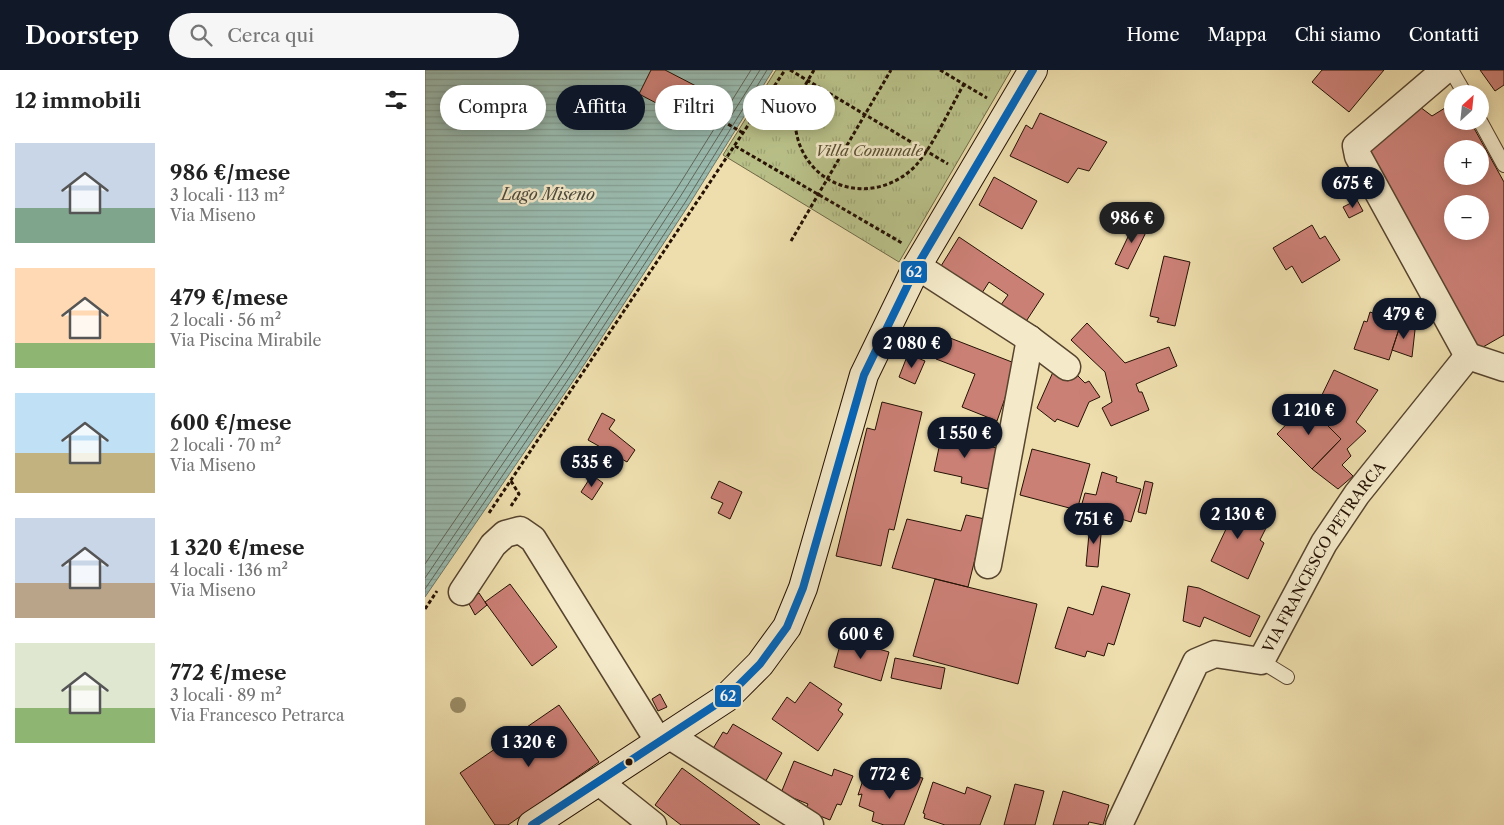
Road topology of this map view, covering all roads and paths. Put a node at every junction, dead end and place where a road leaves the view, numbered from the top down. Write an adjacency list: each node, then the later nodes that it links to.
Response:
1 (785, 70): 16 (path)
2 (790, 70): 9 (path)
3 (813, 70): 9 (path)
4 (891, 70): 13 (path)
5 (940, 70): 10 (path)
6 (1033, 70): 25 (main road)
7 (1445, 70): 27 (street)
8 (1451, 70): 11 (lane)
9 (807, 80): 13 (path); 21 (path)
10 (964, 84): 12 (path); 18 (path)
11 (1460, 85)
12 (988, 98)
13 (865, 114): 18 (path); 21 (path)
14 (733, 126): 16 (path)
15 (1485, 130): 20 (lane)
16 (743, 133): 17 (path)
17 (735, 146): 22 (path); 30 (path)
18 (926, 150): 19 (path); 21 (path)
19 (949, 164)
20 (1504, 165)
21 (826, 179): 22 (path)
22 (818, 194): 23 (path); 24 (path)
23 (791, 241)
24 (903, 244)
25 (917, 266): 26 (street); 36 (main road)
26 (1030, 339): 28 (street); 31 (street)
27 (1469, 356): 29 (street); 34 (street, VIA FRANCESCO PETRARCA)
28 (1067, 367)
29 (1504, 368)
30 (484, 522)
31 (988, 565)
32 (452, 589): 33 (path); 36 (street)
33 (425, 609)
34 (1261, 661): 35 (lane); 41 (street, VIA FRANCESCO PETRARCA)
35 (1287, 677)
36 (665, 739): 37 (main road); 40 (street)
37 (598, 781): 38 (main road); 39 (street)
38 (532, 825)
39 (653, 825)
40 (809, 825)
41 (1119, 825)

